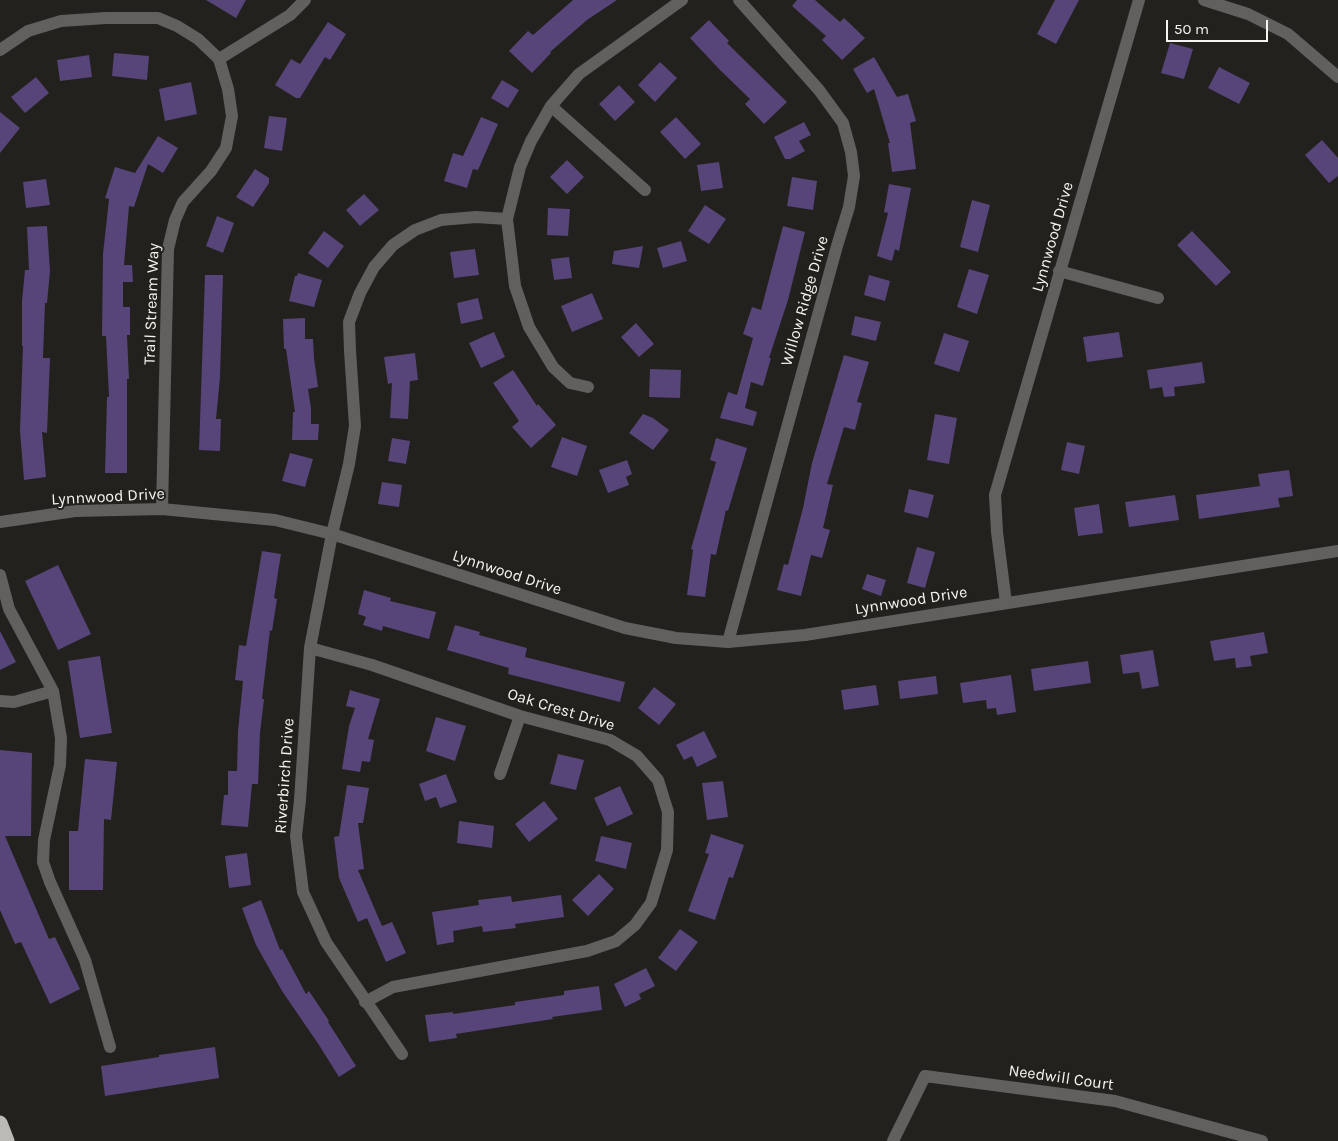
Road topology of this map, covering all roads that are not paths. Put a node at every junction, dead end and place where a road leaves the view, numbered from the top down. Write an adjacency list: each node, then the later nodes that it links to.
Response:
1 (305, 0): 7 (street)
2 (682, 0): 9 (street)
3 (739, 0): 21 (street, Willow Ridge Drive)
4 (1139, 0): 12 (street, Lynnwood Drive)
5 (1204, 0): 8 (street)
6 (0, 50): 7 (street, Trail Stream Way)
7 (219, 59): 15 (street, Trail Stream Way)
8 (1338, 77)
9 (551, 106): 10 (street); 11 (street)
10 (645, 190)
11 (507, 219): 14 (street); 17 (street, Riverbirch Drive)
12 (1059, 272): 13 (street); 20 (street, Lynnwood Drive)
13 (1158, 298)
14 (588, 388)
15 (162, 509): 16 (street, Lynnwood Drive); 17 (street, Lynnwood Drive)
16 (0, 522)
17 (332, 534): 21 (street, Lynnwood Drive); 22 (street, Riverbirch Drive)
18 (1338, 551): 20 (street, Lynnwood Drive)
19 (0, 575): 23 (street)
20 (1006, 603): 21 (street, Lynnwood Drive)
21 (728, 642)
22 (310, 648): 25 (street, Oak Crest Drive); 27 (street, Riverbirch Drive)
23 (53, 691): 24 (street); 28 (street)
24 (0, 701)
25 (520, 716): 26 (street); 27 (street, Oak Crest Drive)
26 (500, 774)
27 (365, 1002): 29 (street, Riverbirch Drive)
28 (110, 1047)
29 (402, 1054)
30 (0, 1124): 31 (highway)
31 (6, 1141)
32 (893, 1141): 33 (street, Needwill Court)
33 (1262, 1141)

